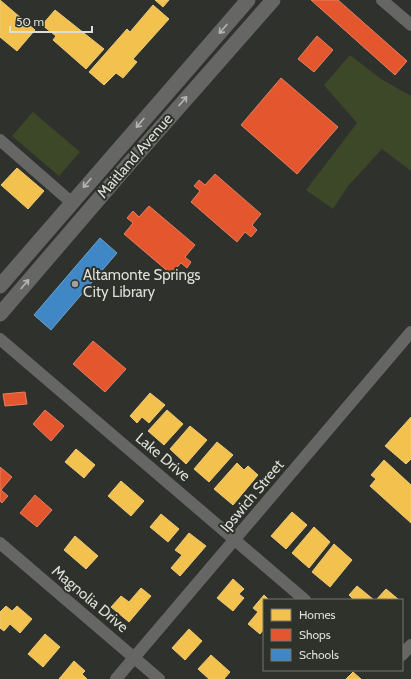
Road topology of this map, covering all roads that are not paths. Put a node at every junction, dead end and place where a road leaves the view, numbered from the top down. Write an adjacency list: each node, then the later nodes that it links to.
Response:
1 (248, 0): 6 (main road, Maitland Avenue, one-way to 6)
2 (273, 0): 7 (main road, Maitland Avenue, one-way to 2)
3 (382, 0): 4 (street)
4 (411, 25)
5 (0, 140): 8 (street)
6 (113, 154): 7 (street); 8 (main road, Maitland Avenue, one-way to 8)
7 (127, 166): 10 (main road, Maitland Avenue, one-way to 7)
8 (72, 202): 9 (main road, Maitland Avenue)
9 (0, 286)
10 (0, 314)
11 (411, 332): 13 (street, Ipswich Street)
12 (0, 339): 13 (street, Lake Drive)
13 (236, 540): 15 (street, Lake Drive); 18 (street, Ipswich Street)
14 (0, 543): 18 (street, Magnolia Drive)
15 (304, 599)
16 (411, 645): 17 (street)
17 (403, 654)
18 (134, 658): 19 (street, Ipswich Street); 20 (street, Magnolia Drive)
19 (116, 679)
20 (159, 679)

